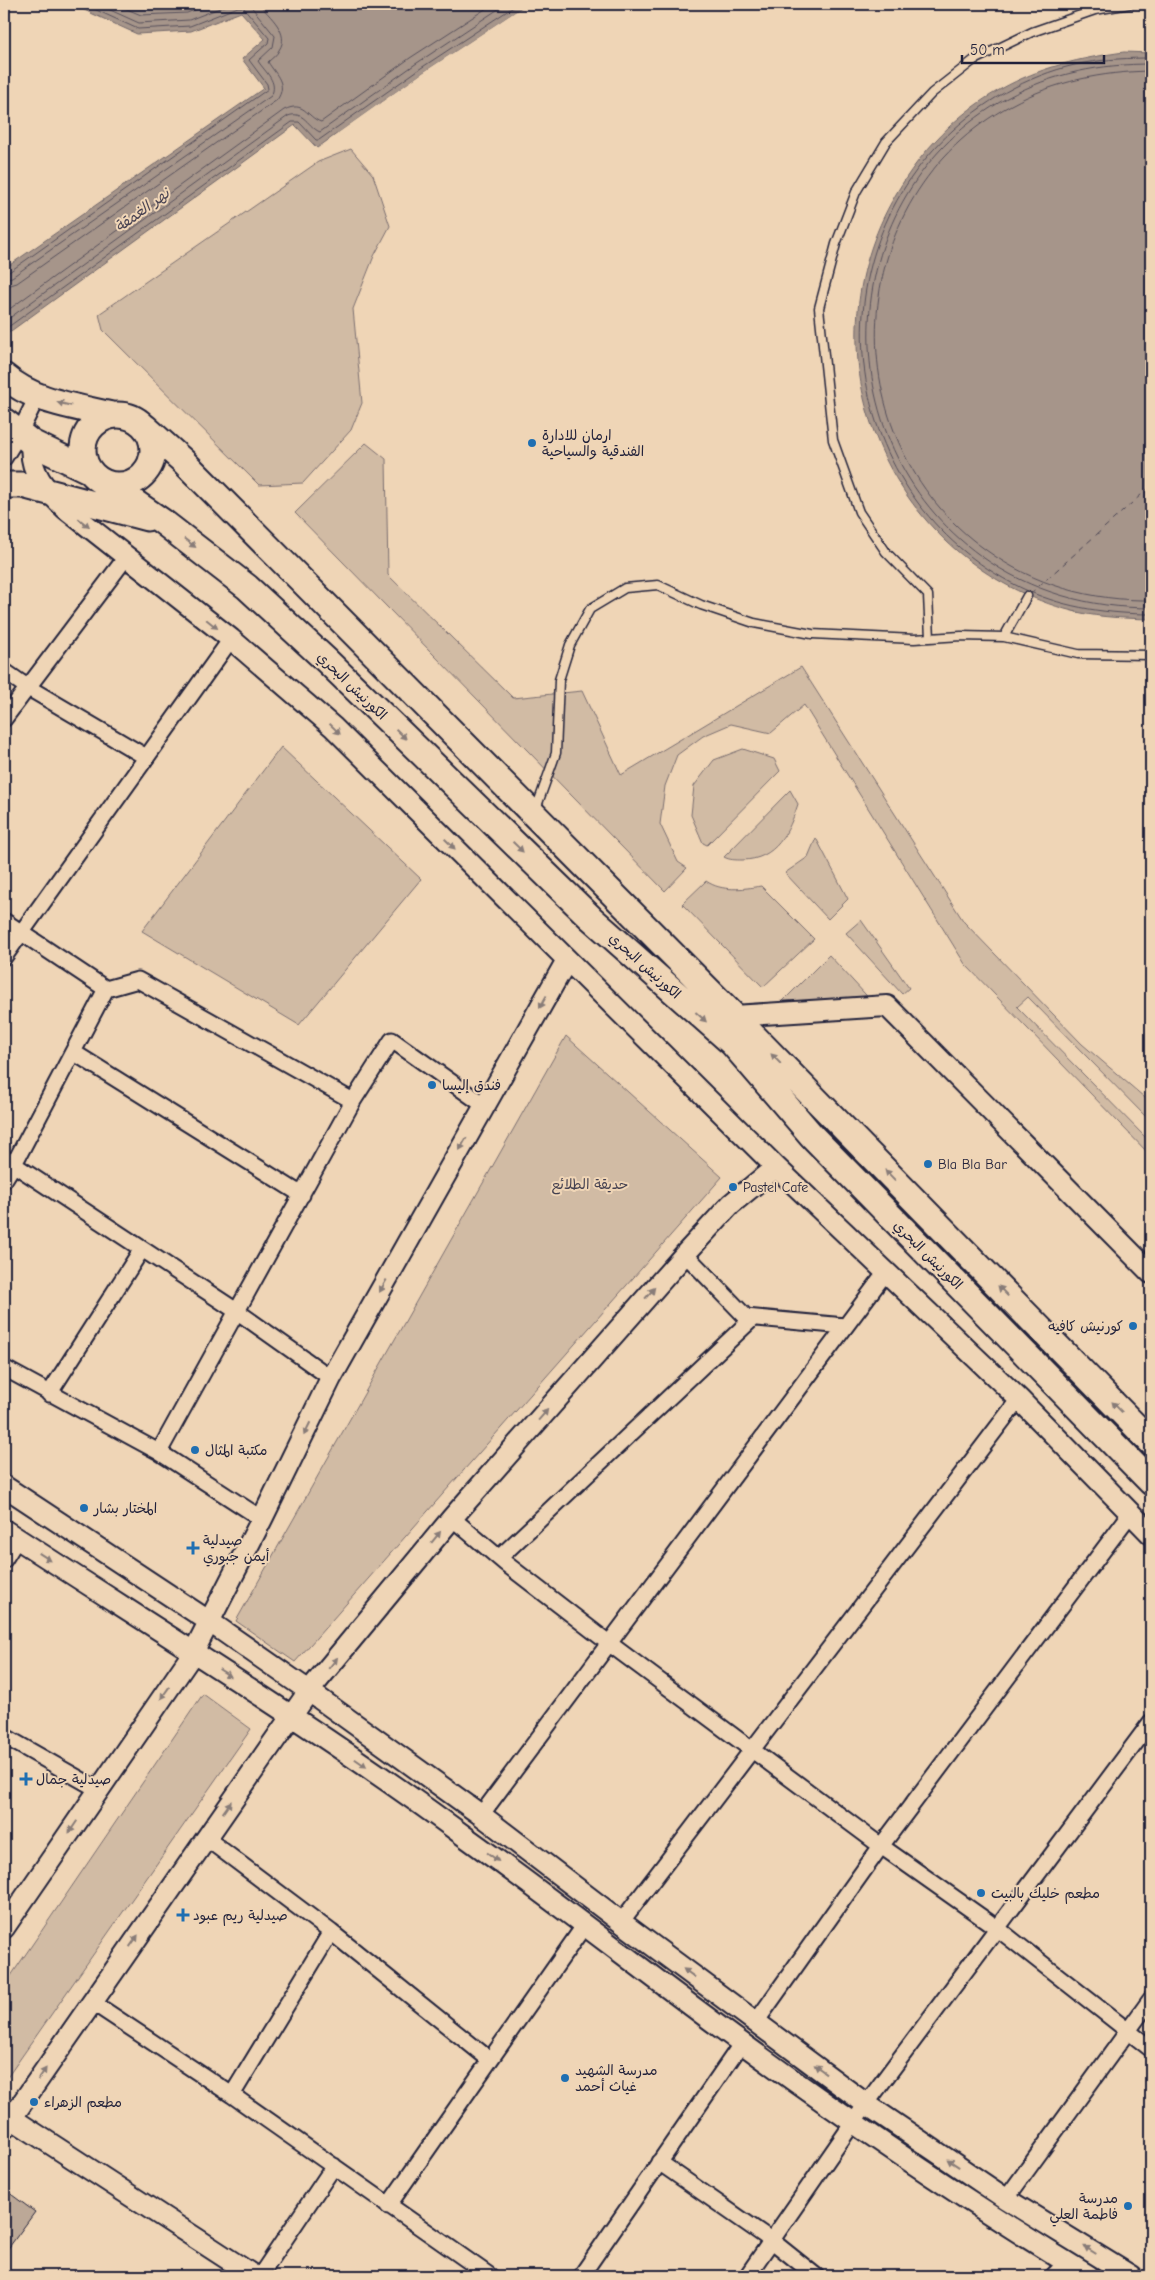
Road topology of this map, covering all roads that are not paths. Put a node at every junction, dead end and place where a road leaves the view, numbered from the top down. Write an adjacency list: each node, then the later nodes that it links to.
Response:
1 (1130, 4): 14 (lane)
2 (19, 387): 3 (main road, one-way to 2); 5 (street)
3 (112, 415): 4 (main road); 7 (main road)
4 (145, 427): 7 (main road); 21 (main road, الكورنيش البحري)
5 (18, 433): 6 (street); 7 (main road, الكورنيش البحري); 9 (street)
6 (4, 458)
7 (98, 477): 10 (main road, الكورنيش البحري)
8 (4, 485): 9 (main road)
9 (49, 493): 10 (main road); 11 (street, one-way to 11)
10 (163, 522): 48 (main road, الكورنيش البحري, one-way to 48)
11 (128, 556): 15 (street, one-way to 15); 18 (street)
12 (1027, 596): 13 (lane)
13 (1004, 637): 14 (lane); 16 (lane)
14 (930, 638): 21 (lane)
15 (231, 639): 20 (street); 25 (street, one-way to 25)
16 (1151, 655)
17 (4, 671): 18 (street)
18 (27, 687): 19 (street); 20 (street)
19 (4, 719)
20 (146, 756): 23 (street)
21 (534, 816): 27 (main road, الكورنيش البحري)
22 (4, 921): 23 (street)
23 (20, 932): 24 (street); 26 (street)
24 (4, 957)
25 (567, 960): 30 (street, one-way to 30); 32 (street)
26 (106, 989): 28 (street); 29 (street)
27 (734, 1016): 38 (street); 46 (main road, الكورنيش البحري, one-way to 27)
28 (73, 1052): 31 (street); 34 (street)
29 (353, 1102): 30 (street); 34 (street)
30 (485, 1106): 43 (street, one-way to 43)
31 (9, 1161): 33 (street); 35 (street)
32 (776, 1167): 36 (street); 37 (street)
33 (4, 1180)
34 (302, 1195): 39 (street)
35 (142, 1249): 39 (street); 44 (street)
36 (685, 1254): 40 (street); 51 (street, one-way to 36)
37 (886, 1272): 41 (street); 45 (street)
38 (1151, 1273)
39 (238, 1312): 43 (street); 47 (street)
40 (753, 1318): 41 (street); 55 (street)
41 (846, 1326): 58 (street)
42 (4, 1368): 44 (street)
43 (331, 1378): 52 (street, one-way to 52)
44 (49, 1394): 47 (street)
45 (1019, 1399): 50 (street); 64 (street)
46 (1151, 1442)
47 (159, 1452): 52 (street)
48 (1151, 1482)
49 (4, 1486): 57 (street)
50 (1130, 1513): 53 (street); 68 (street)
51 (452, 1518): 55 (street); 60 (street, one-way to 51)
52 (262, 1519): 57 (street)
53 (1151, 1534)
54 (10, 1535): 56 (street); 59 (street, one-way to 59)
55 (499, 1558): 58 (street)
56 (4, 1560)
57 (210, 1622): 59 (street); 60 (street)
58 (610, 1644): 64 (street); 66 (street)
59 (192, 1653): 61 (street, one-way to 61); 65 (street, one-way to 65)
60 (310, 1692): 61 (street); 66 (street)
61 (292, 1715): 67 (street, one-way to 61); 71 (street, one-way to 71)
62 (1151, 1722): 73 (street)
63 (4, 1736): 65 (street)
64 (752, 1749): 68 (street); 70 (street)
65 (98, 1790): 69 (street, one-way to 69)
66 (481, 1815): 70 (street)
67 (206, 1838): 74 (street); 76 (street, one-way to 67)
68 (881, 1846): 73 (street); 77 (street)
69 (9, 1908): 72 (street)
70 (621, 1922): 77 (street, one-way to 70)
71 (584, 1926): 79 (street); 81 (street)
72 (4, 1928)
73 (997, 1928): 78 (street); 83 (street)
74 (331, 1932): 81 (street); 82 (street)
75 (1151, 1999): 78 (street)
76 (92, 2002): 82 (street); 85 (street, one-way to 76)
77 (756, 2022): 83 (street, one-way to 77)
78 (1128, 2031): 80 (street); 88 (street)
79 (742, 2043): 84 (street); 86 (street)
80 (1151, 2049)
81 (490, 2060): 89 (street)
82 (232, 2095): 87 (street)
83 (866, 2104): 84 (street); 88 (street, one-way to 83)
84 (853, 2122): 90 (street); 91 (street)
85 (7, 2123): 92 (street)
86 (659, 2162): 90 (street); 95 (street)
87 (334, 2166): 89 (street); 93 (street)
88 (1006, 2199): 99 (street, one-way to 88)
89 (388, 2206): 94 (street)
90 (771, 2240): 96 (street); 97 (street)
91 (1060, 2269): 98 (street)
92 (254, 2276)
93 (260, 2276)
94 (490, 2276)
95 (581, 2276)
96 (747, 2276)
97 (816, 2276)
98 (1089, 2276)
99 (1131, 2276)

